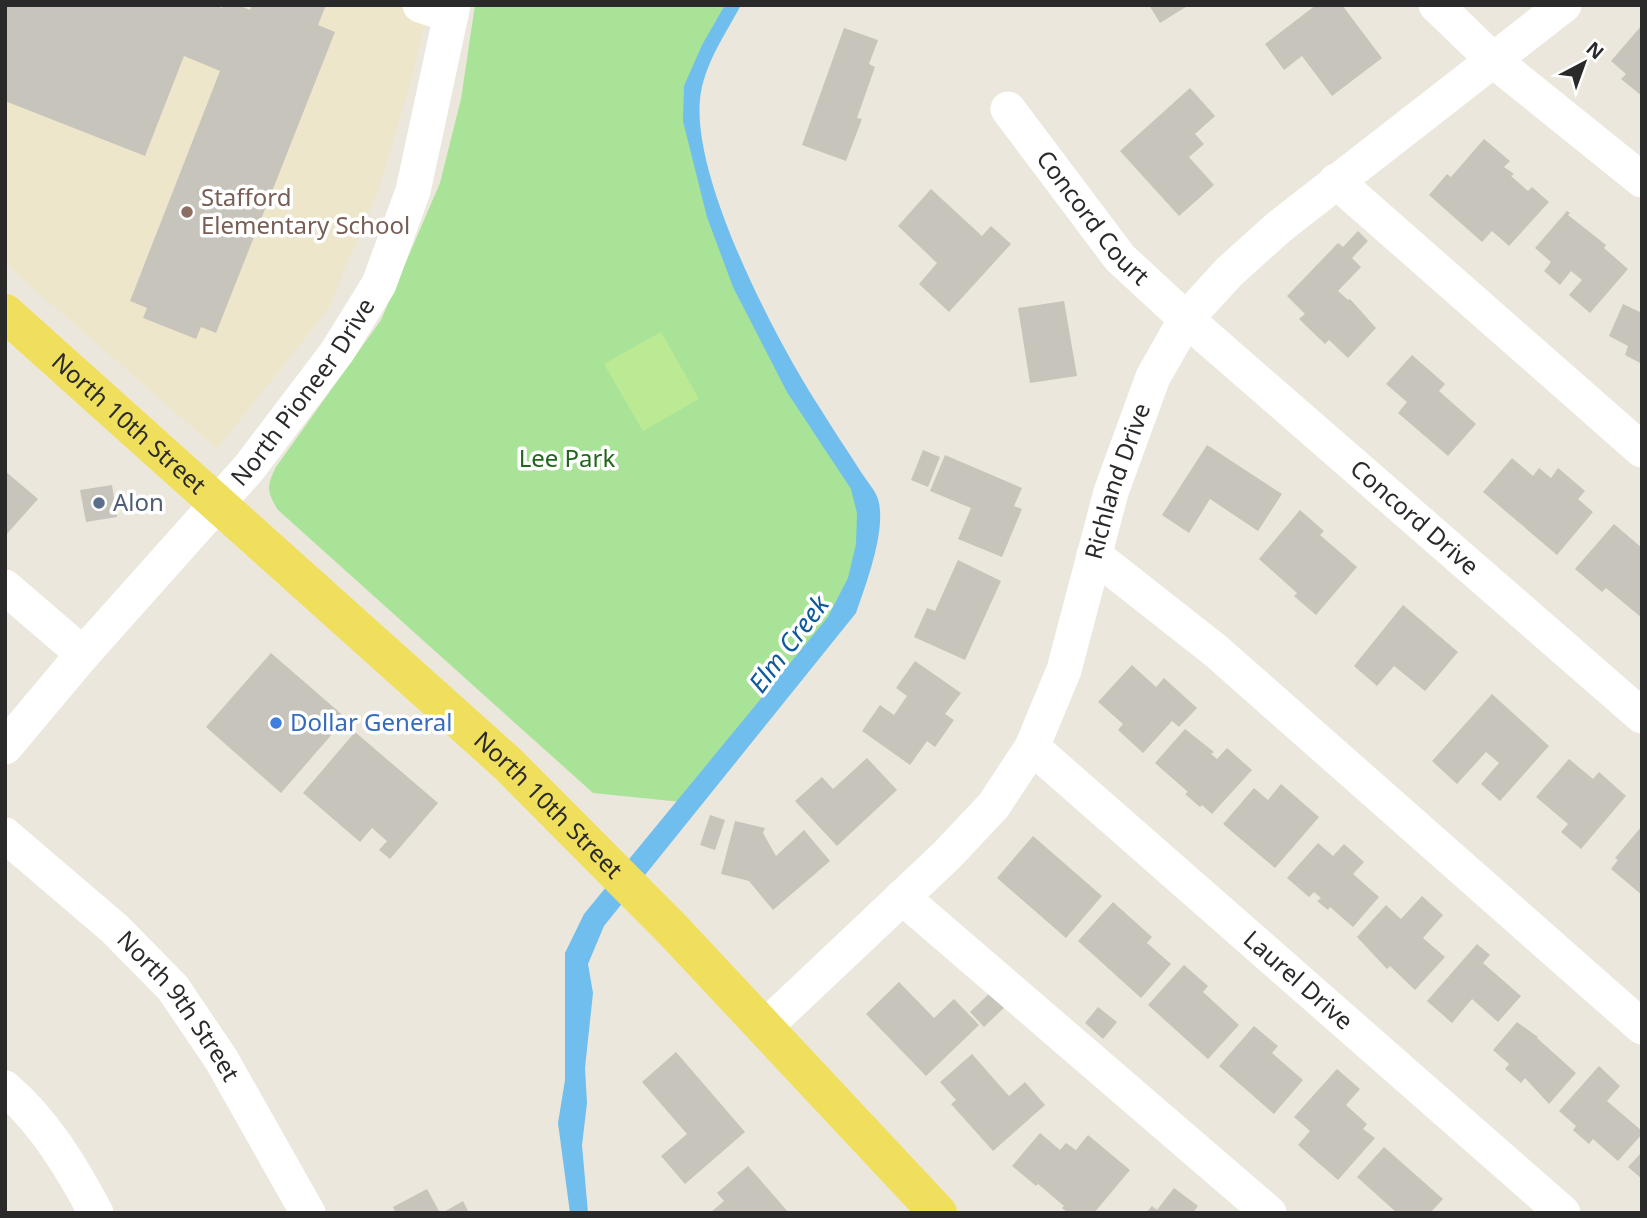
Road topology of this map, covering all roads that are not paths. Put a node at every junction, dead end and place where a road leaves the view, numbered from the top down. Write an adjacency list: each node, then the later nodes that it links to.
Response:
1 (1436, 5): 4 (street)
2 (1563, 5): 4 (street, Richland Drive)
3 (441, 9): 11 (street, North Pioneer Drive)
4 (1493, 60): 6 (street); 7 (street, Richland Drive)
5 (1008, 109): 9 (street, Concord Court)
6 (1642, 180)
7 (1336, 181): 9 (street, Richland Drive); 10 (street)
8 (5, 313): 11 (main road, North 10th Street)
9 (1186, 319): 12 (street, Richland Drive); 15 (street, Concord Drive)
10 (1642, 450)
11 (216, 503): 14 (street, North Pioneer Drive); 20 (main road, North 10th Street)
12 (1094, 555): 17 (street, Richland Drive); 21 (street)
13 (5, 587): 14 (street)
14 (83, 654): 16 (street, North Pioneer Drive)
15 (1642, 716)
16 (5, 747)
17 (1032, 747): 19 (street, Richland Drive); 27 (street, Laurel Drive)
18 (5, 835): 24 (street, North 9th Street)
19 (902, 897): 20 (street, Richland Drive); 26 (street)
20 (765, 1027): 25 (main road, North 10th Street)
21 (1642, 1027)
22 (5, 1088): 23 (street)
23 (96, 1213)
24 (308, 1213)
25 (938, 1213)
26 (1269, 1213)
27 (1563, 1213)

